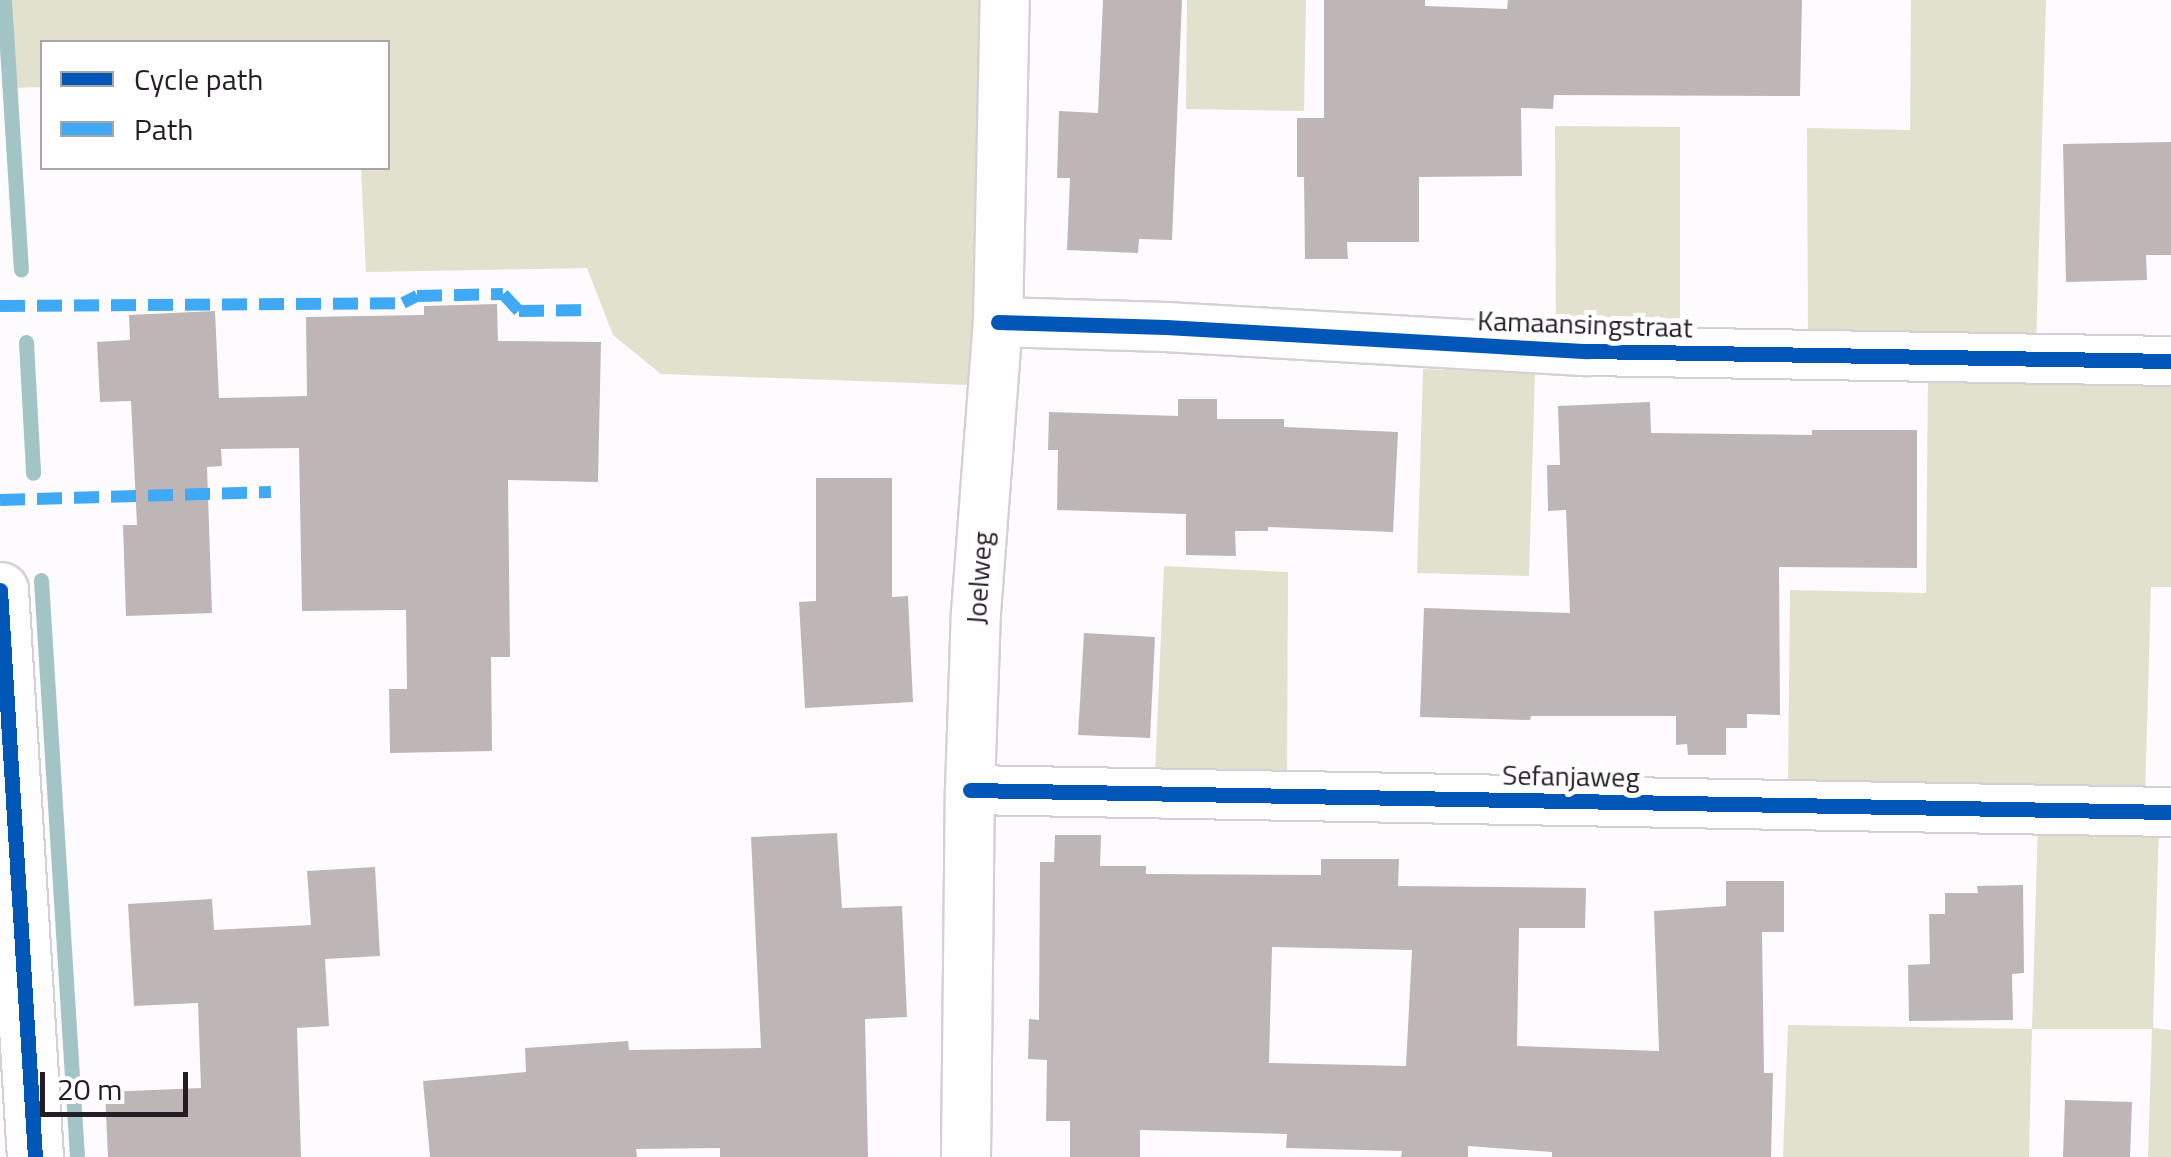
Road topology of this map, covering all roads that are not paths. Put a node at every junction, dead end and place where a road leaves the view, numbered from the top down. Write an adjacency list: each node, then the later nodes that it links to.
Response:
1 (1005, 0): 2 (street, Joelweg)
2 (998, 322): 3 (street, Kamaansingstraat); 5 (street, Joelweg)
3 (2171, 362)
4 (0, 590): 7 (street)
5 (970, 790): 6 (street, Sefanjaweg); 8 (street, Joelweg)
6 (2171, 812)
7 (36, 1157)
8 (966, 1157)

